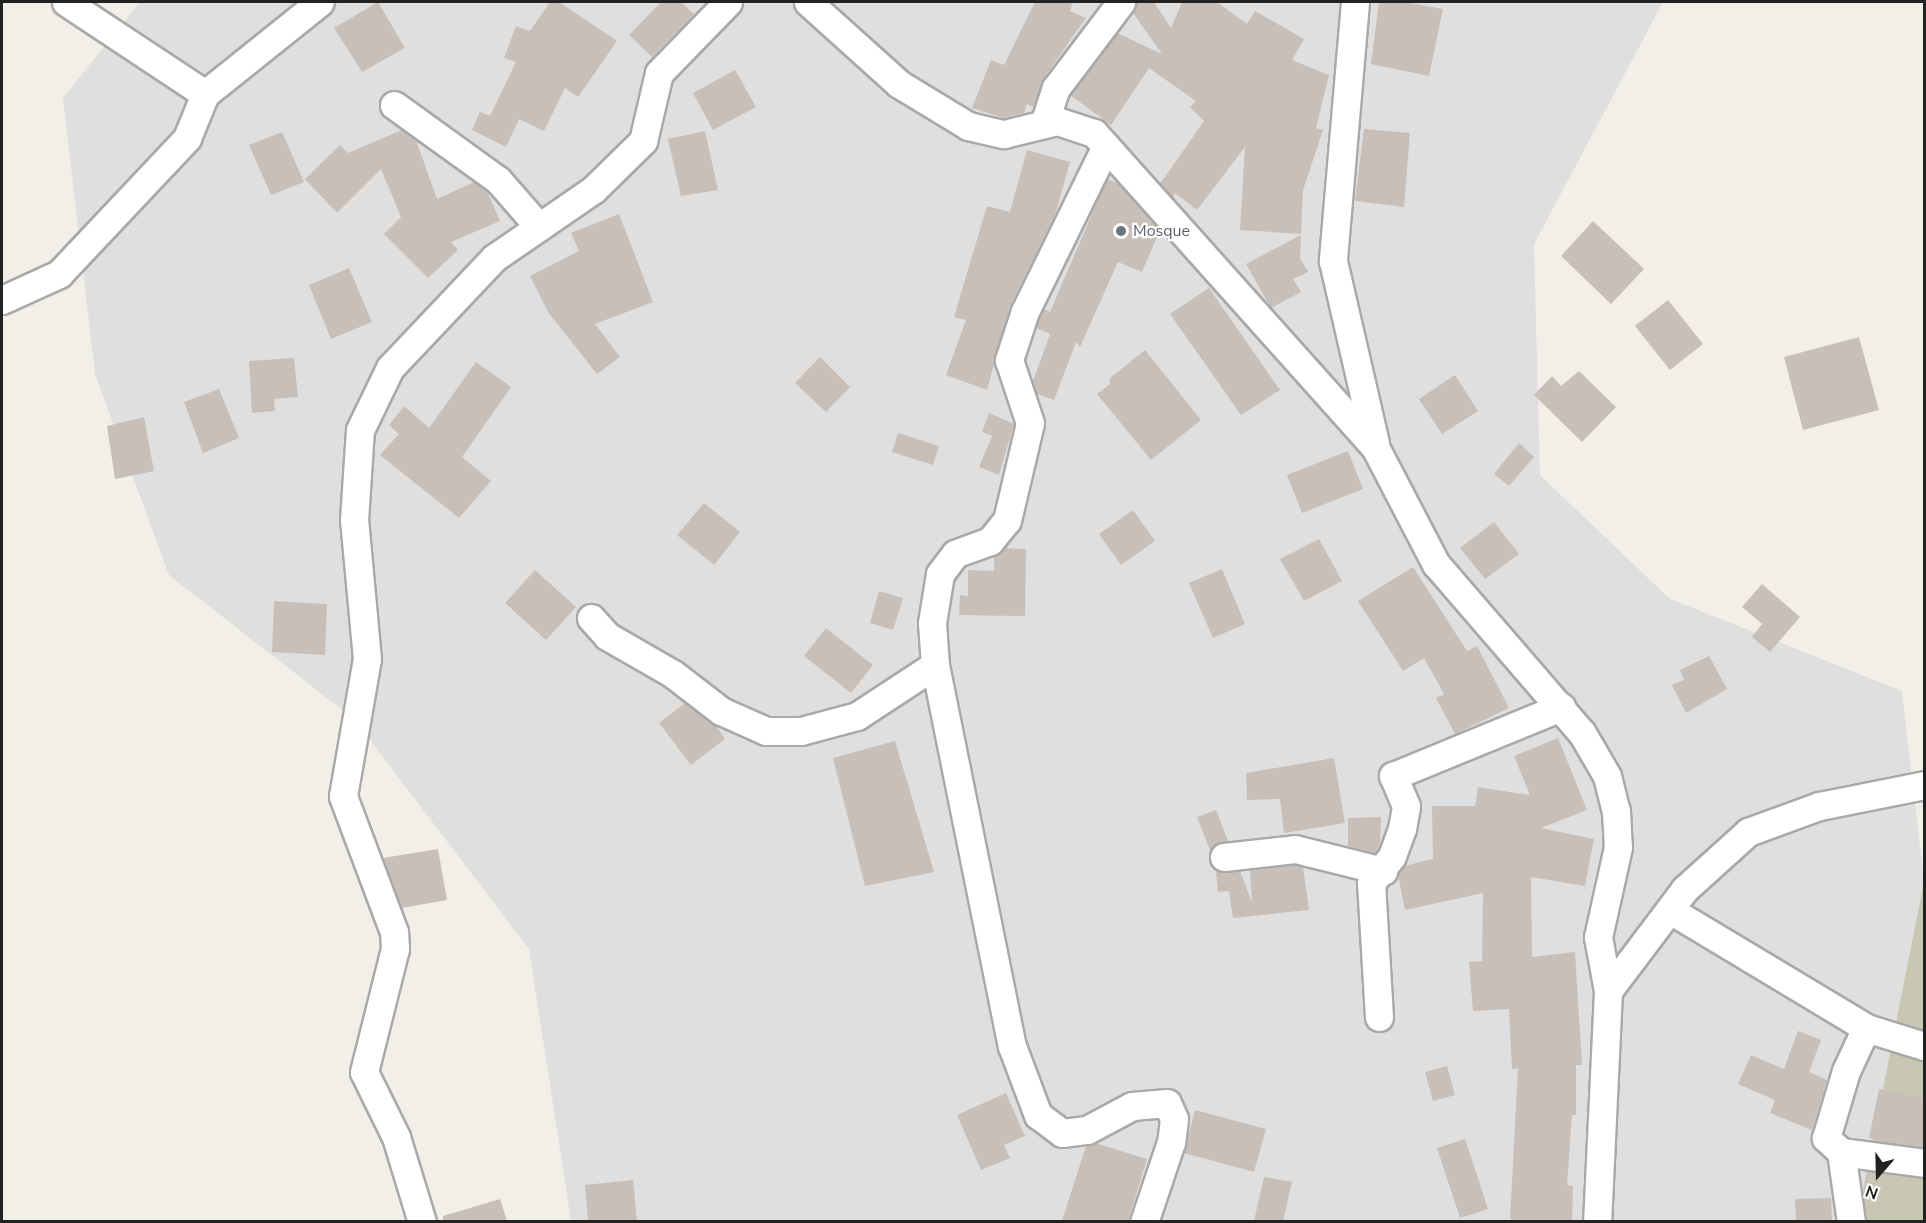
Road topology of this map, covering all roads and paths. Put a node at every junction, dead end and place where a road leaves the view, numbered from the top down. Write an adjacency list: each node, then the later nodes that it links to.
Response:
1 (66, 2): 7 (street)
2 (320, 2): 7 (street)
3 (728, 2): 11 (street)
4 (808, 2): 9 (street)
5 (1121, 2): 9 (street)
6 (1355, 2): 13 (street)
7 (205, 94): 12 (street)
8 (394, 105): 11 (street)
9 (1044, 124): 10 (street)
10 (1106, 146): 13 (street); 15 (street)
11 (539, 227): 27 (street)
12 (2, 300)
13 (1376, 447): 16 (street)
14 (591, 618): 15 (street)
15 (935, 665): 28 (street)
16 (1561, 707): 19 (street); 21 (street)
17 (1924, 785): 20 (street)
18 (1224, 856): 19 (street)
19 (1383, 871): 22 (street)
20 (1670, 910): 21 (street); 23 (street)
21 (1608, 990): 29 (street)
22 (1379, 1017)
23 (1866, 1028): 24 (street); 25 (street)
24 (1924, 1046)
25 (1841, 1152): 26 (street); 30 (street)
26 (1924, 1163)
27 (422, 1221)
28 (1144, 1221)
29 (1597, 1221)
30 (1851, 1221)

